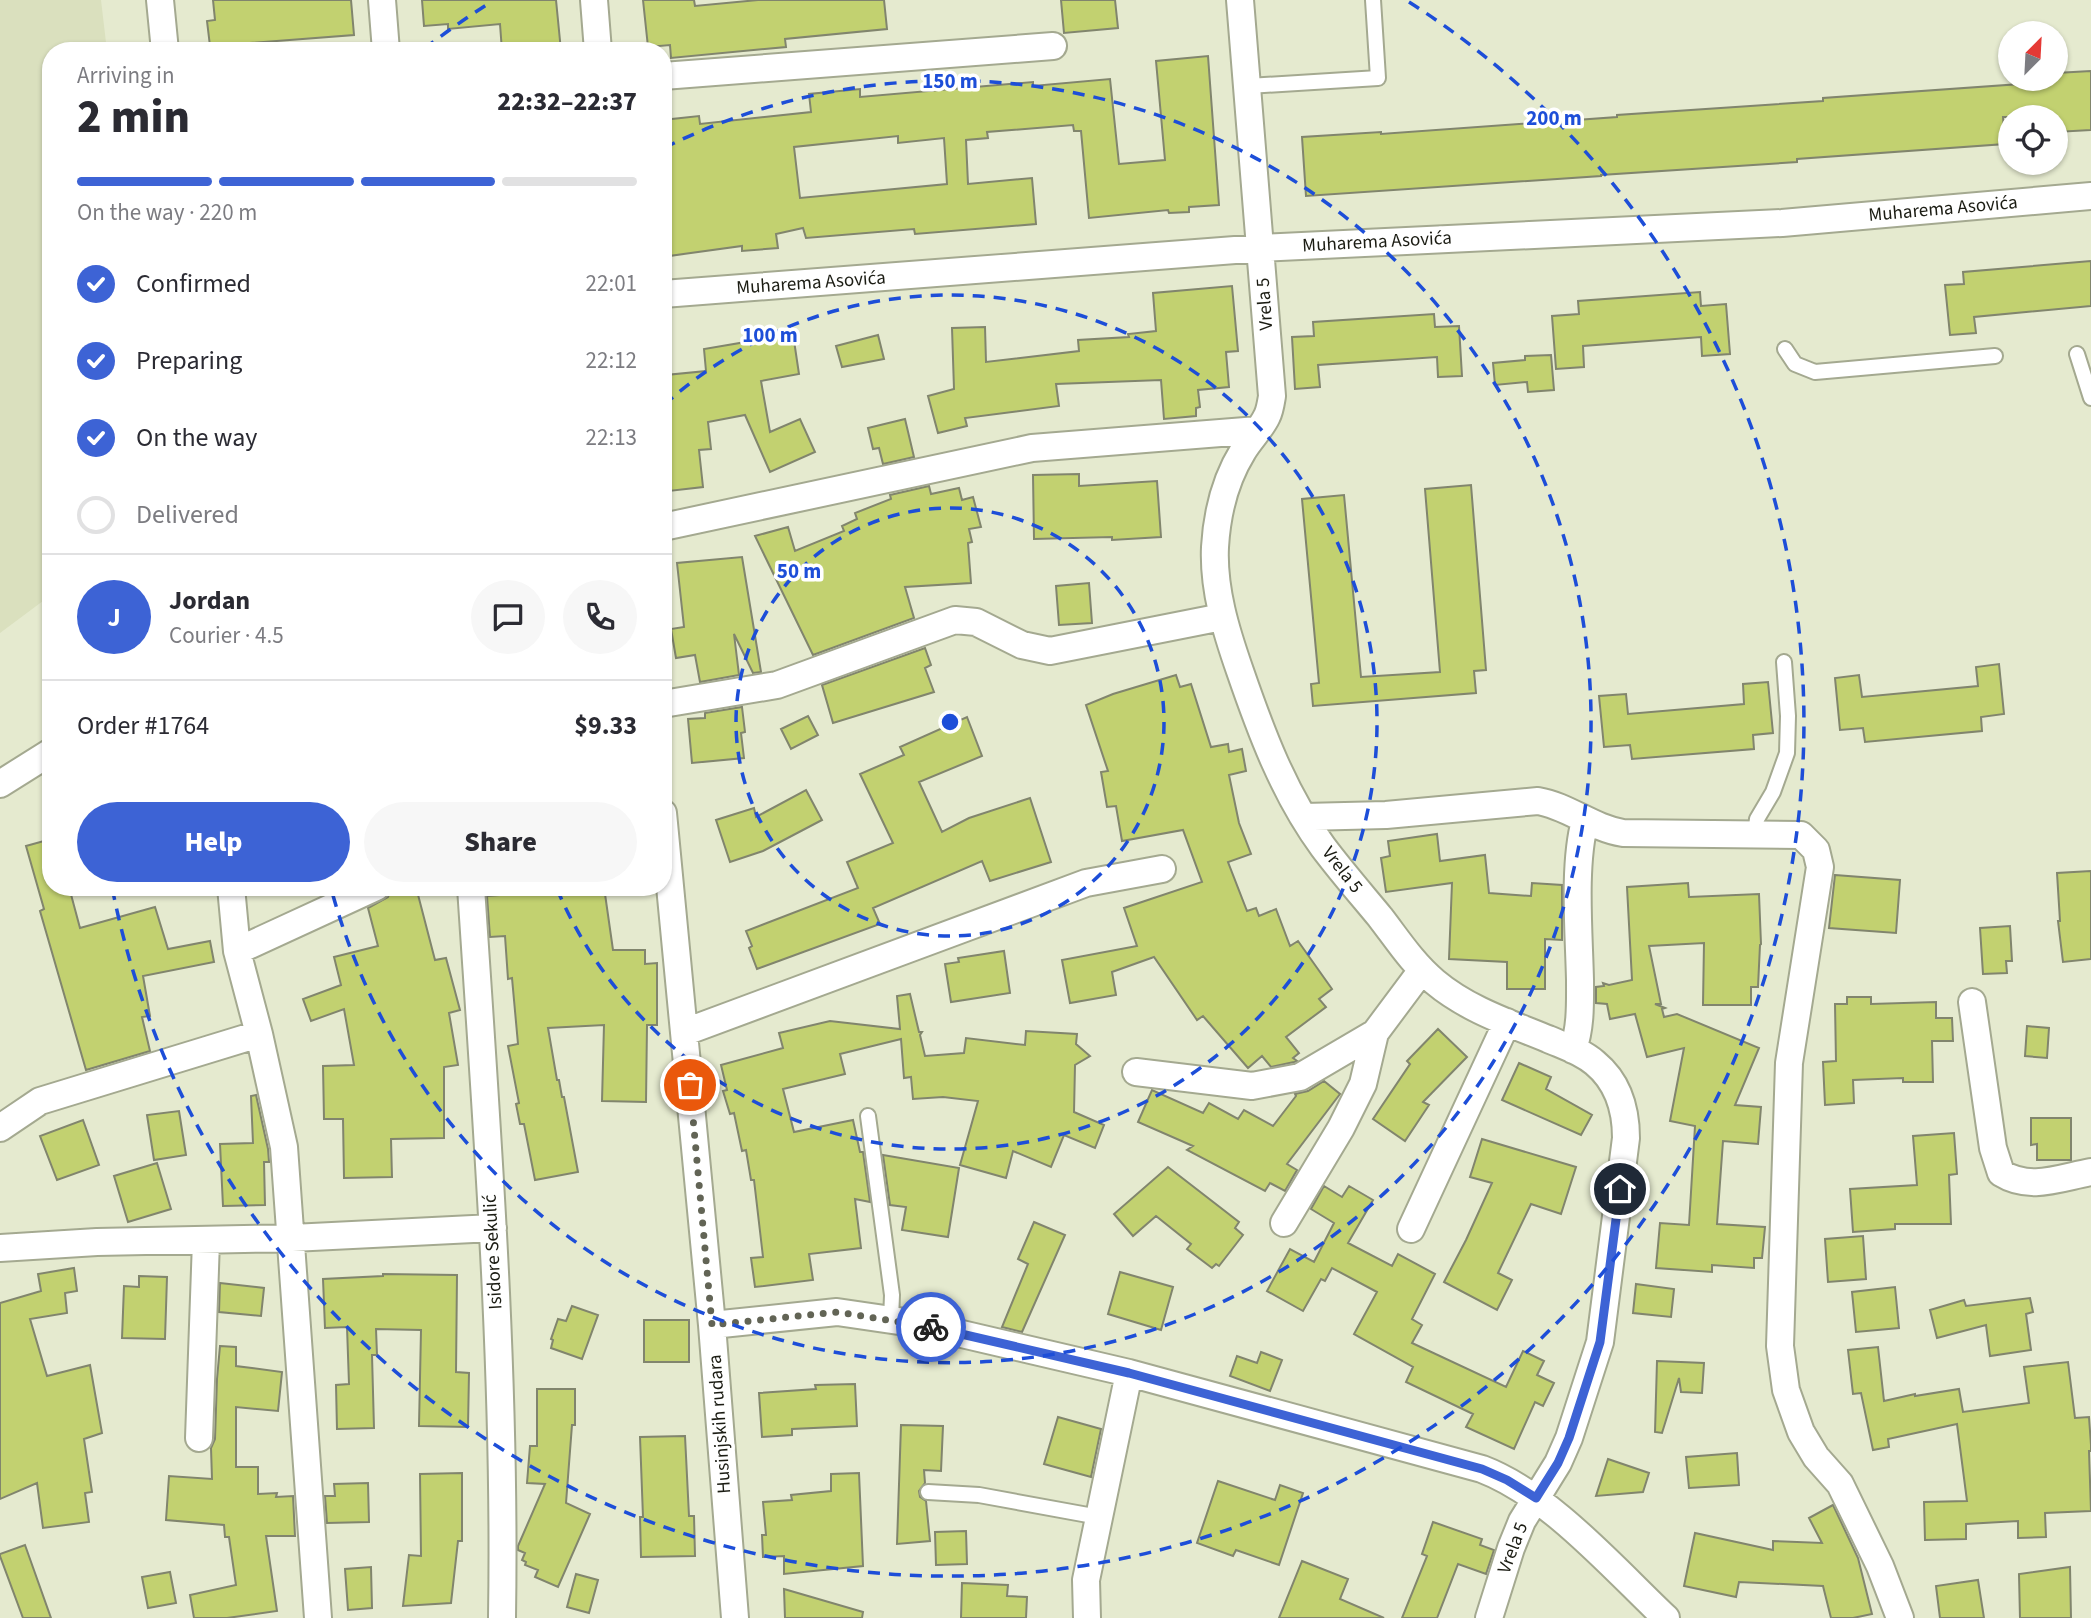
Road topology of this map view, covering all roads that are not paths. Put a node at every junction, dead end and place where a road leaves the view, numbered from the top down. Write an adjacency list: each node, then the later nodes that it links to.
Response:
1 (160, 0): 6 (street)
2 (382, 0): 7 (street)
3 (594, 0): 8 (street)
4 (1240, 0): 11 (street, Vrela 5)
5 (1373, 0): 11 (lane)
6 (164, 42)
7 (385, 42)
8 (597, 42)
9 (1053, 46): 10 (street)
10 (672, 75)
11 (1248, 86): 13 (street, Vrela 5)
12 (2091, 197): 13 (street, Muharema Asovića)
13 (1261, 248): 14 (street, Muharema Asovića); 19 (street, Vrela 5)
14 (672, 293)
15 (1785, 349): 17 (lane)
16 (2077, 354): 18 (lane)
17 (1995, 356)
18 (2091, 397)
19 (1258, 430): 20 (street); 21 (street, Vrela 5)
20 (672, 525)
21 (1222, 617): 23 (street); 26 (street, Vrela 5)
22 (1784, 662): 28 (lane)
23 (672, 703)
24 (42, 758): 25 (street)
25 (0, 784)
26 (1304, 817): 27 (street); 35 (street, Vrela 5)
27 (1585, 821): 28 (street); 41 (street)
28 (1755, 834): 65 (street)
29 (1162, 869): 38 (street)
30 (232, 896): 34 (street)
31 (356, 896): 34 (street)
32 (472, 896): 47 (street, Isidore Sekulić)
33 (671, 896): 38 (street, Husinjskih rudara)
34 (237, 951): 40 (street)
35 (1422, 970): 37 (street, Vrela 5); 39 (street)
36 (1972, 1002): 45 (street)
37 (1507, 1022): 41 (street, Vrela 5); 48 (street)
38 (685, 1032): 53 (street, Husinjskih rudara)
39 (1375, 1033): 42 (street); 46 (street)
40 (260, 1034): 44 (street); 49 (street)
41 (1573, 1050): 57 (street, Vrela 5)
42 (1136, 1072)
43 (868, 1116): 52 (lane)
44 (0, 1128)
45 (2091, 1172)
46 (1284, 1223)
47 (493, 1228): 49 (street); 60 (street, Isidore Sekulić)
48 (1411, 1229)
49 (292, 1238): 50 (street); 59 (street)
50 (206, 1241): 51 (street); 55 (street)
51 (0, 1248)
52 (891, 1320): 53 (street); 54 (street)
53 (712, 1325): 61 (street, Husinjskih rudara)
54 (1129, 1373): 57 (street); 58 (street)
55 (199, 1438)
56 (928, 1492): 58 (lane)
57 (1536, 1498): 63 (street, Vrela 5); 64 (street)
58 (1099, 1517): 62 (street)
59 (318, 1618)
60 (502, 1618)
61 (735, 1618)
62 (1087, 1618)
63 (1489, 1618)
64 (1666, 1618)
65 (1900, 1618)

